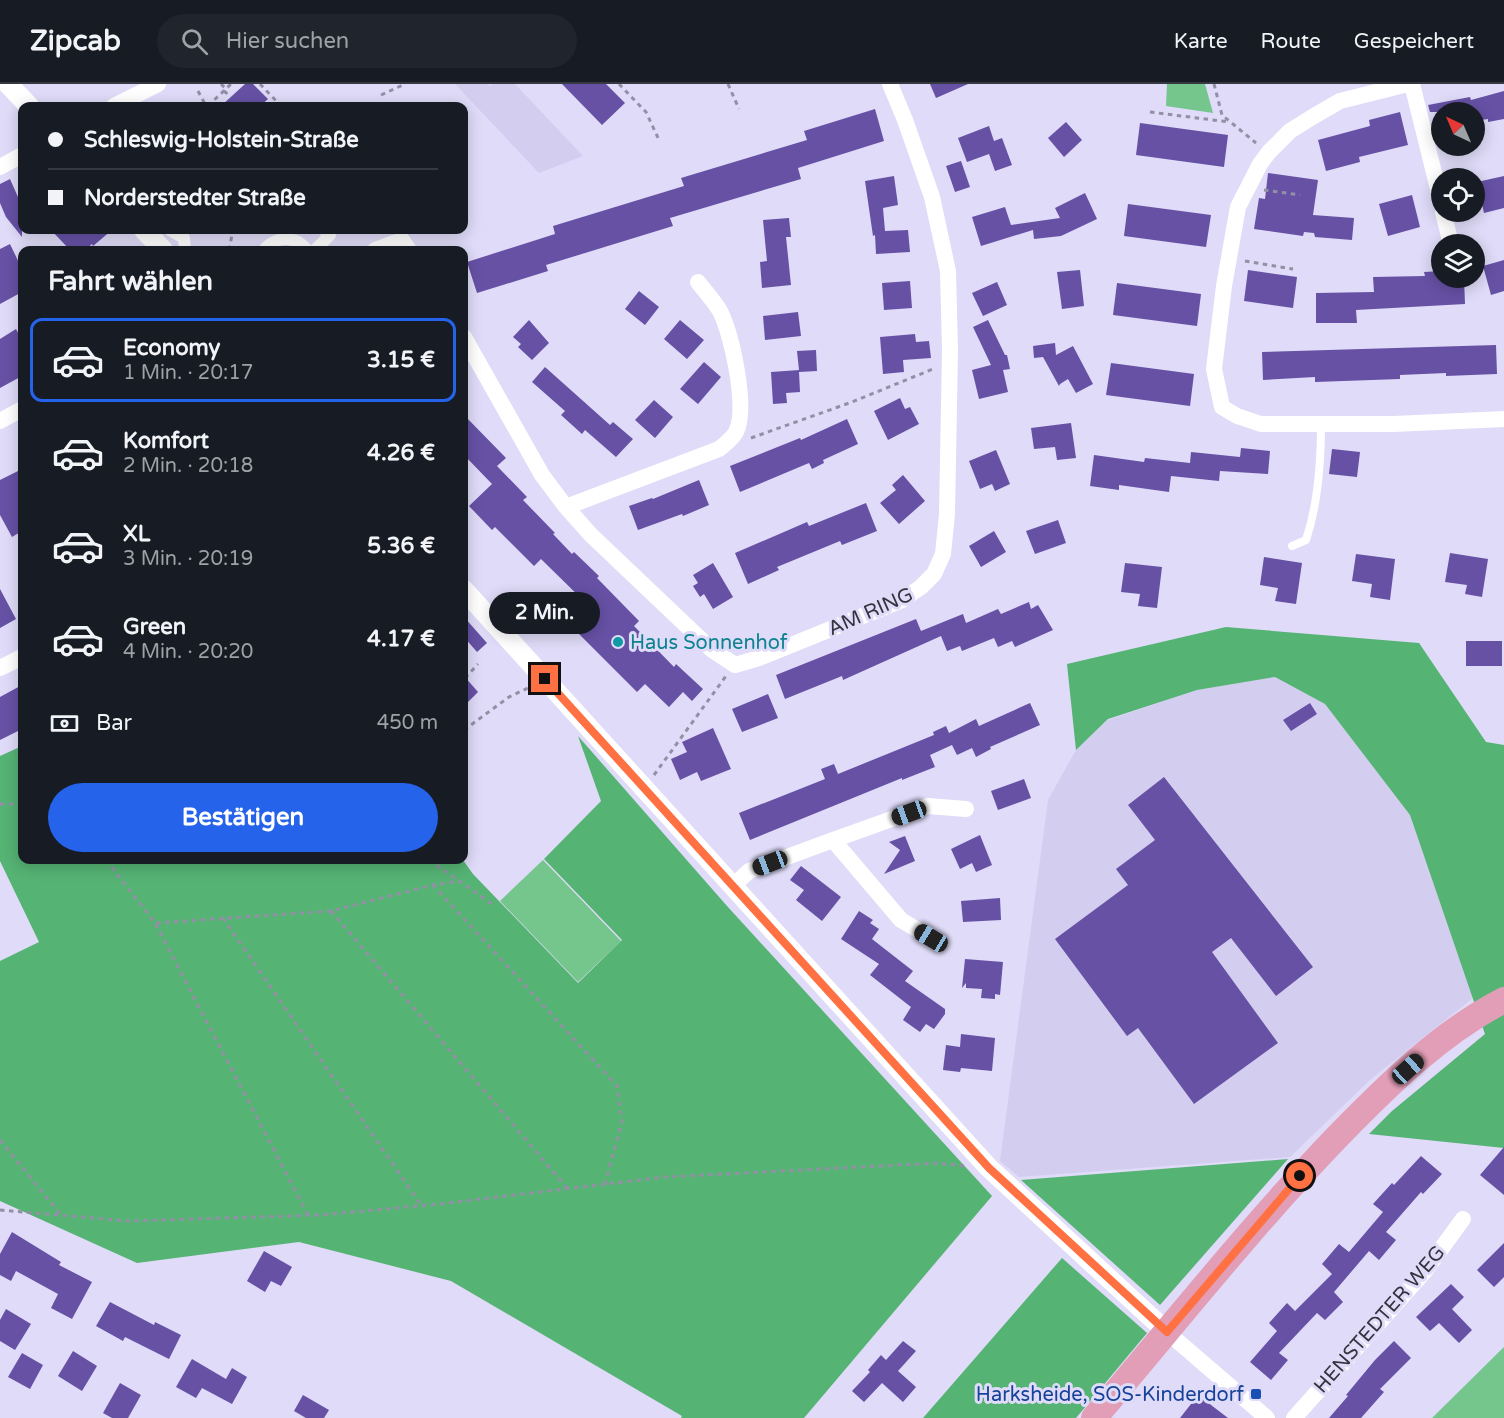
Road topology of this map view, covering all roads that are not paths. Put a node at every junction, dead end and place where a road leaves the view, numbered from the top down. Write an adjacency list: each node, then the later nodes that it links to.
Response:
1 (8, 84): 5 (street)
2 (158, 84): 6 (street)
3 (890, 84): 24 (street, AM RING)
4 (1410, 84): 9 (street); 23 (street)
5 (25, 102)
6 (122, 102)
7 (18, 157): 8 (street)
8 (0, 167)
9 (1432, 168)
10 (148, 234): 13 (street)
11 (177, 234): 14 (street)
12 (329, 234): 17 (street)
13 (159, 246)
14 (185, 246)
15 (267, 246): 16 (street)
16 (310, 246)
17 (320, 246)
18 (698, 282): 24 (street)
19 (468, 344): 24 (street)
20 (18, 411): 22 (street)
21 (1504, 419): 23 (street)
22 (0, 421)
23 (1321, 424): 25 (lane)
24 (566, 507)
25 (1292, 546)
26 (468, 594): 31 (street)
27 (18, 659): 28 (street)
28 (0, 668)
29 (966, 809): 30 (street)
30 (833, 840): 31 (street); 32 (street)
31 (733, 886): 35 (street)
32 (931, 938)
33 (1504, 1000): 35 (main road)
34 (1463, 1219): 38 (street, HENSTEDTER WEG)
35 (1167, 1332): 36 (main road); 37 (street)
36 (1094, 1418)
37 (1267, 1418)
38 (1294, 1418)

